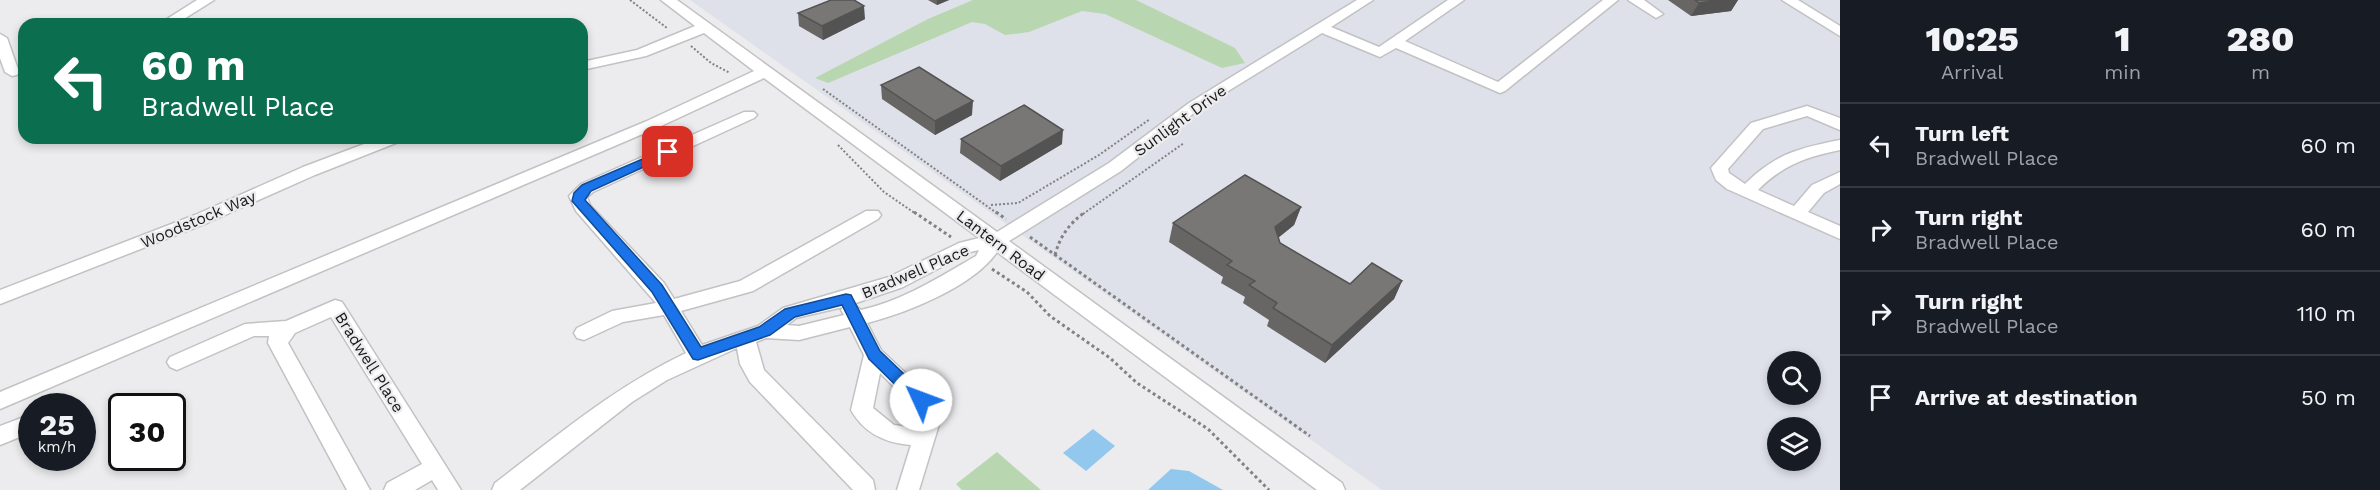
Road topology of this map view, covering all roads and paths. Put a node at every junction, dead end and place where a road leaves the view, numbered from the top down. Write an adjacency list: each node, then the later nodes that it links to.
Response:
1 (207, 0): 9 (street)
2 (668, 0): 10 (street, Lantern Road)
3 (1366, 0): 11 (street, Sunlight Drive)
4 (1457, 0): 14 (street)
5 (1611, 0): 14 (street)
6 (1635, 0): 8 (street)
7 (1788, 0): 12 (street)
8 (1656, 14)
9 (176, 18)
10 (706, 27): 15 (street); 16 (street, Lantern Road)
11 (1321, 28): 14 (street); 30 (street, Sunlight Drive)
12 (1840, 32)
13 (0, 38): 17 (street)
14 (1395, 42)
15 (588, 65)
16 (766, 71): 32 (street, Lantern Road); 44 (street)
17 (12, 72)
18 (822, 89): 27 (path)
19 (749, 115): 36 (street)
20 (1150, 119): 27 (path)
21 (1840, 125): 26 (street)
22 (1184, 143): 33 (path)
23 (380, 144): 34 (street, Woodstock Way)
24 (1840, 145): 26 (street)
25 (1840, 177): 28 (street)
26 (1747, 191): 28 (street)
27 (989, 205): 30 (path)
28 (1797, 213): 31 (street)
29 (872, 215): 36 (street)
30 (1018, 229): 32 (street, Sunlight Drive); 33 (path)
31 (1840, 233)
32 (995, 241): 35 (street, Bradwell Place); 37 (street, Bradwell Place); 56 (street, Lantern Road)
33 (1055, 255): 47 (path)
34 (0, 297)
35 (846, 299): 37 (street); 40 (street, Bradwell Place)
36 (667, 308): 39 (street); 41 (street)
37 (857, 321): 40 (street, Bradwell Place); 42 (street)
38 (288, 328): 43 (street); 49 (street, Bradwell Place); 51 (street)
39 (584, 333)
40 (755, 334): 41 (street, Bradwell Place); 50 (street)
41 (698, 355): 54 (street, Bradwell Place)
42 (874, 355): 48 (street); 48 (street)
43 (177, 362)
44 (0, 401)
45 (18, 428): 46 (street)
46 (0, 436)
47 (1310, 436)
48 (923, 437): 55 (street)
49 (436, 467): 52 (street); 53 (street, Bradwell Place)
50 (865, 487)
51 (359, 490)
52 (395, 490)
53 (450, 490)
54 (503, 490)
55 (908, 490)
56 (1334, 490)

